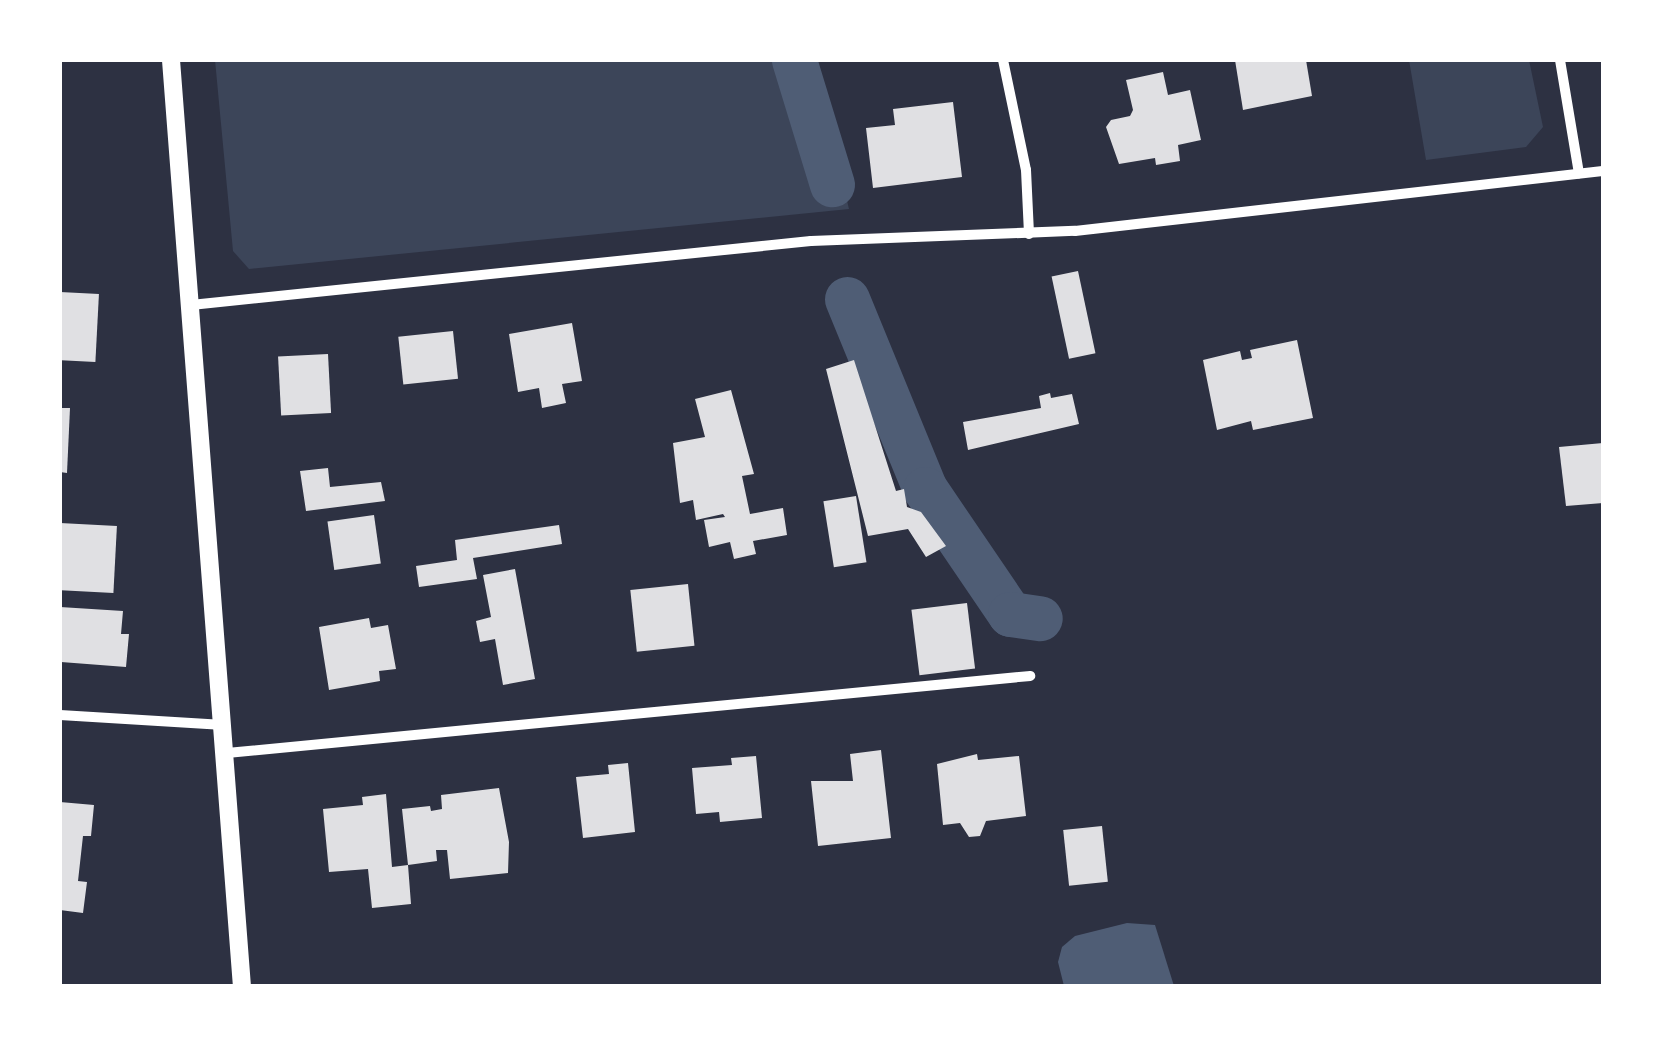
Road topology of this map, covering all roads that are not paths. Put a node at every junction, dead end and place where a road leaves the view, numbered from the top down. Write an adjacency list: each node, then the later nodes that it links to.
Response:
1 (171, 60): 7 (street)
2 (1003, 60): 6 (street)
3 (1560, 60): 5 (street)
4 (1603, 170): 5 (street)
5 (1579, 173): 6 (street)
6 (1029, 234): 7 (street)
7 (192, 305): 10 (street)
8 (1030, 676): 11 (street)
9 (60, 715): 10 (street)
10 (225, 725): 11 (street)
11 (228, 753): 12 (street)
12 (242, 986)

